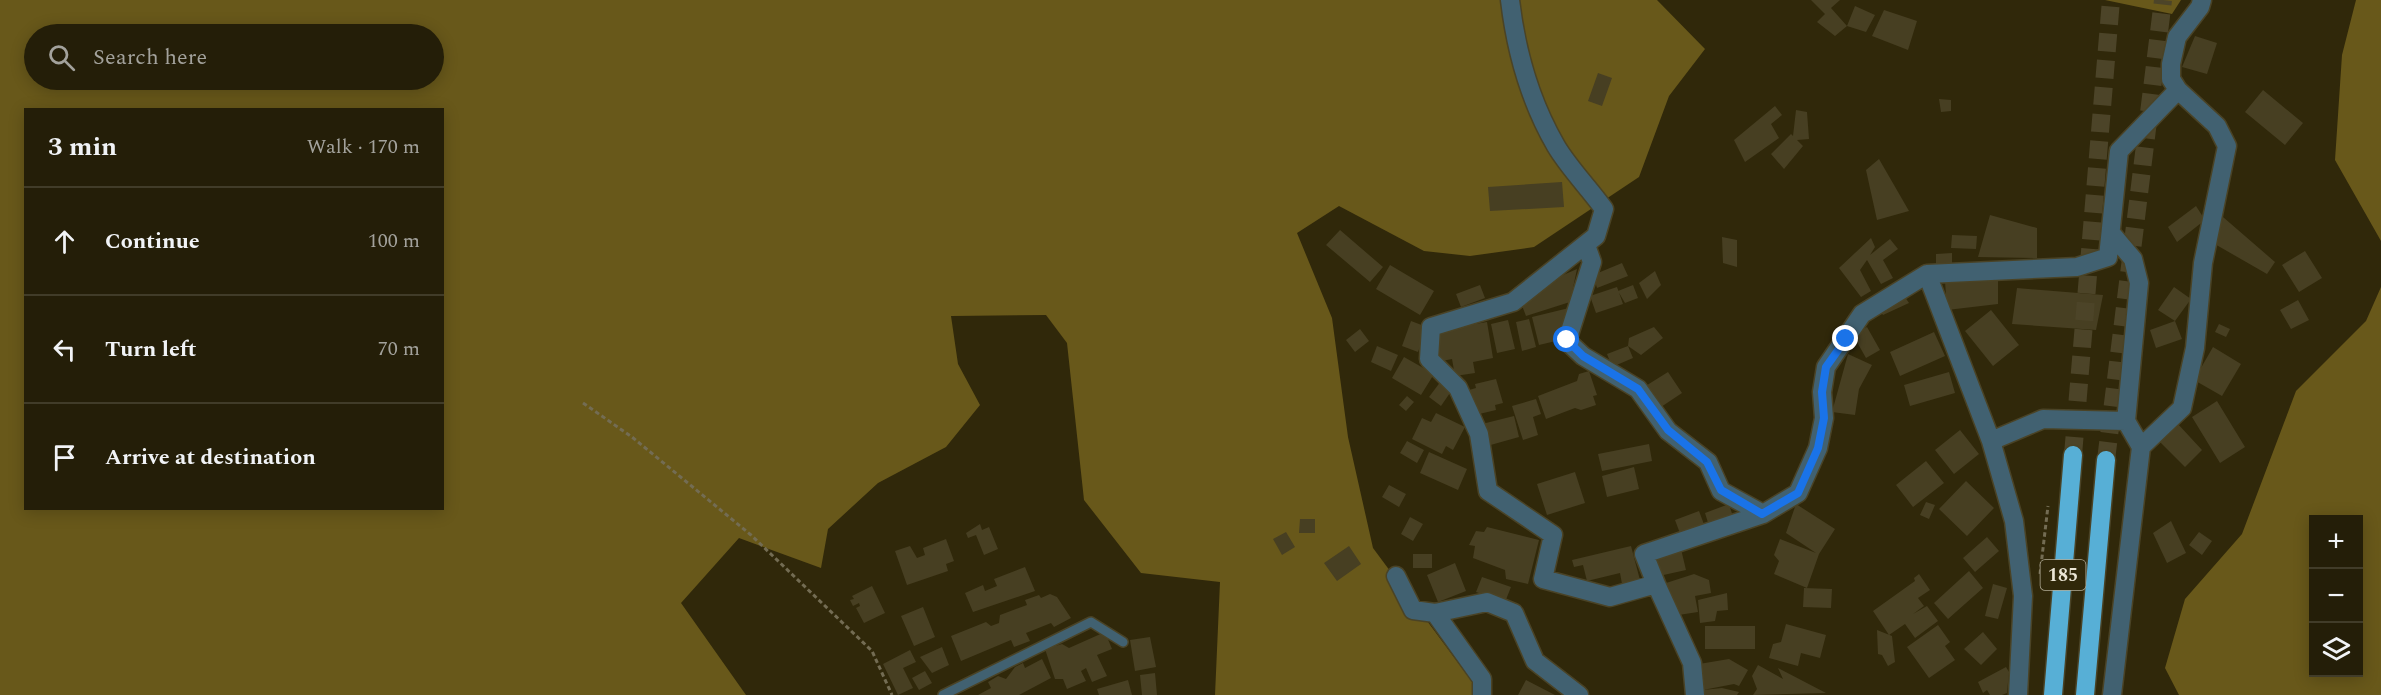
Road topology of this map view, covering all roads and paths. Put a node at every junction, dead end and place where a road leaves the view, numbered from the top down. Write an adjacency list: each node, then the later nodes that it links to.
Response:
1 (1510, 0): 5 (street)
2 (2202, 0): 3 (street)
3 (2178, 90): 4 (street); 10 (street)
4 (2111, 233): 6 (street); 8 (street)
5 (1586, 245): 13 (street); 15 (street)
6 (1927, 274): 9 (street); 13 (street)
7 (583, 403): 18 (path)
8 (2126, 421): 9 (street); 10 (street)
9 (1991, 441): 23 (street)
10 (2141, 447): 26 (street)
11 (2073, 455): 24 (highway, 185)
12 (2106, 460): 25 (highway, 185)
13 (1762, 514): 15 (street)
14 (1396, 576): 16 (street)
15 (1656, 584): 22 (street)
16 (1435, 613): 20 (street); 21 (street)
17 (1123, 642): 19 (lane)
18 (892, 695)
19 (943, 695)
20 (1482, 695)
21 (1579, 695)
22 (1695, 695)
23 (2018, 695)
24 (2053, 695)
25 (2085, 695)
26 (2112, 695)

